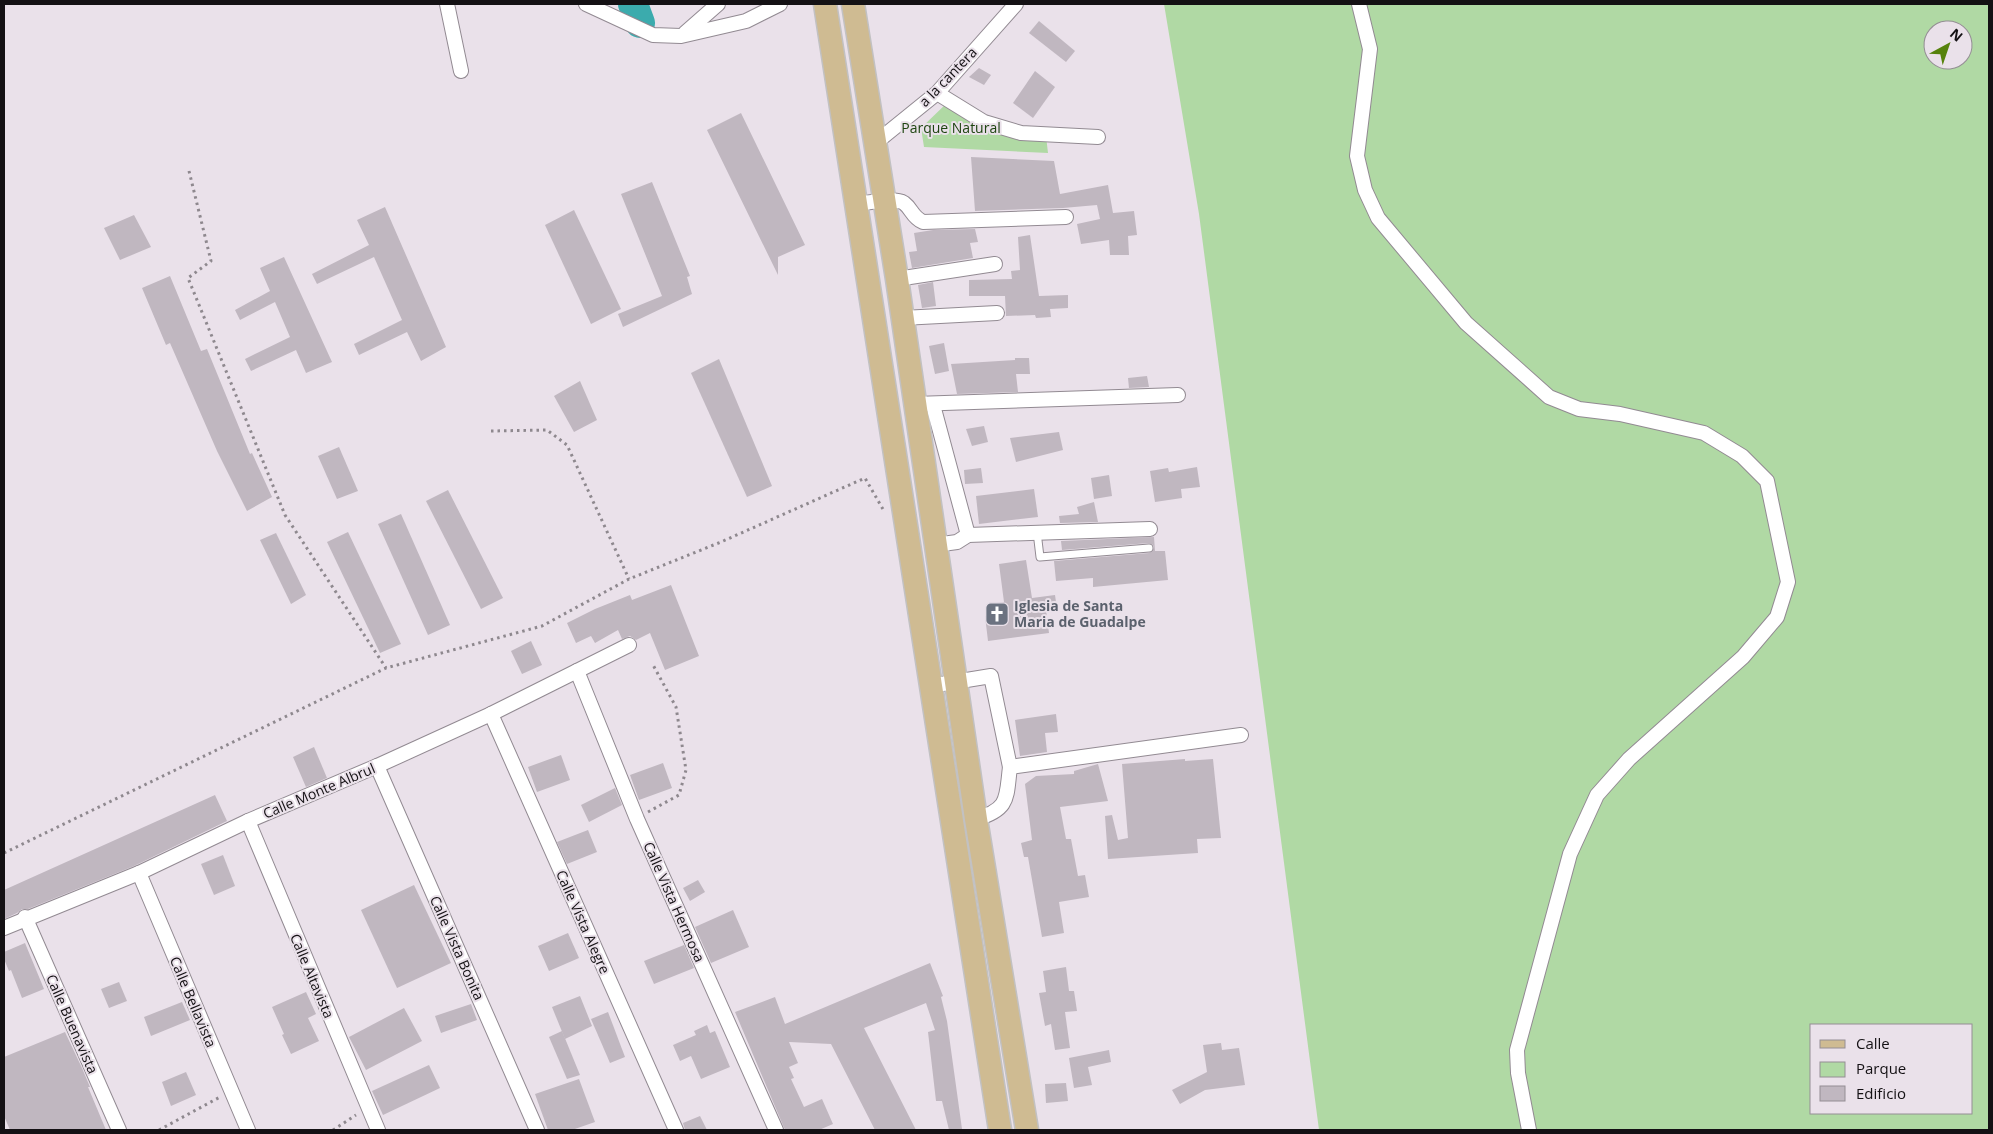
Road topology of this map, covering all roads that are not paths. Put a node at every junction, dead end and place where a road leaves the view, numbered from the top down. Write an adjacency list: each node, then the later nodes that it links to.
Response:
1 (448, 4): 10 (street)
2 (586, 4): 9 (street)
3 (718, 4): 9 (street)
4 (780, 4): 9 (street)
5 (825, 4): 15 (main road)
6 (853, 4): 13 (main road)
7 (1016, 4): 11 (street, a la cantera)
8 (1359, 4): 49 (street)
9 (681, 36)
10 (461, 71)
11 (937, 93): 12 (street); 13 (street, a la cantera)
12 (1098, 137)
13 (874, 144): 14 (main road)
14 (884, 201): 15 (street); 16 (street); 18 (main road)
15 (856, 204): 31 (main road)
16 (1066, 217)
17 (995, 264): 18 (street)
18 (897, 279): 20 (main road)
19 (997, 313): 20 (street)
20 (902, 318): 22 (main road)
21 (1178, 395): 22 (street)
22 (924, 405): 25 (street); 26 (main road)
23 (1150, 529): 24 (street)
24 (1037, 532): 25 (street); 27 (lane)
25 (968, 534): 26 (street)
26 (936, 544): 30 (main road)
27 (1149, 548)
28 (629, 645): 29 (street, Calle Monte Albrul)
29 (577, 671): 32 (street, Calle Monte Albrul); 46 (street, Calle Vista Hermosa)
30 (956, 683): 31 (street); 35 (street); 36 (main road)
31 (930, 686): 47 (main road)
32 (491, 714): 34 (street, Calle Monte Albrul); 45 (street, Calle Vista Alegre)
33 (1241, 735): 35 (street)
34 (377, 766): 37 (street, Calle Monte Albrul); 44 (street, Calle Vista Bonita)
35 (1010, 766): 36 (street)
36 (976, 819): 48 (main road)
37 (248, 822): 38 (street, Calle Monte Albrul); 43 (street, Calle Altavista)
38 (139, 873): 39 (street, Calle Monte Albrul); 42 (street, Calle Bellavista)
39 (26, 918): 40 (street, Calle Monte Albrul); 41 (street, Calle Buenavista)
40 (4, 928)
41 (119, 1130)
42 (248, 1130)
43 (378, 1130)
44 (537, 1130)
45 (676, 1130)
46 (776, 1130)
47 (1000, 1130)
48 (1027, 1130)
49 (1529, 1130)

